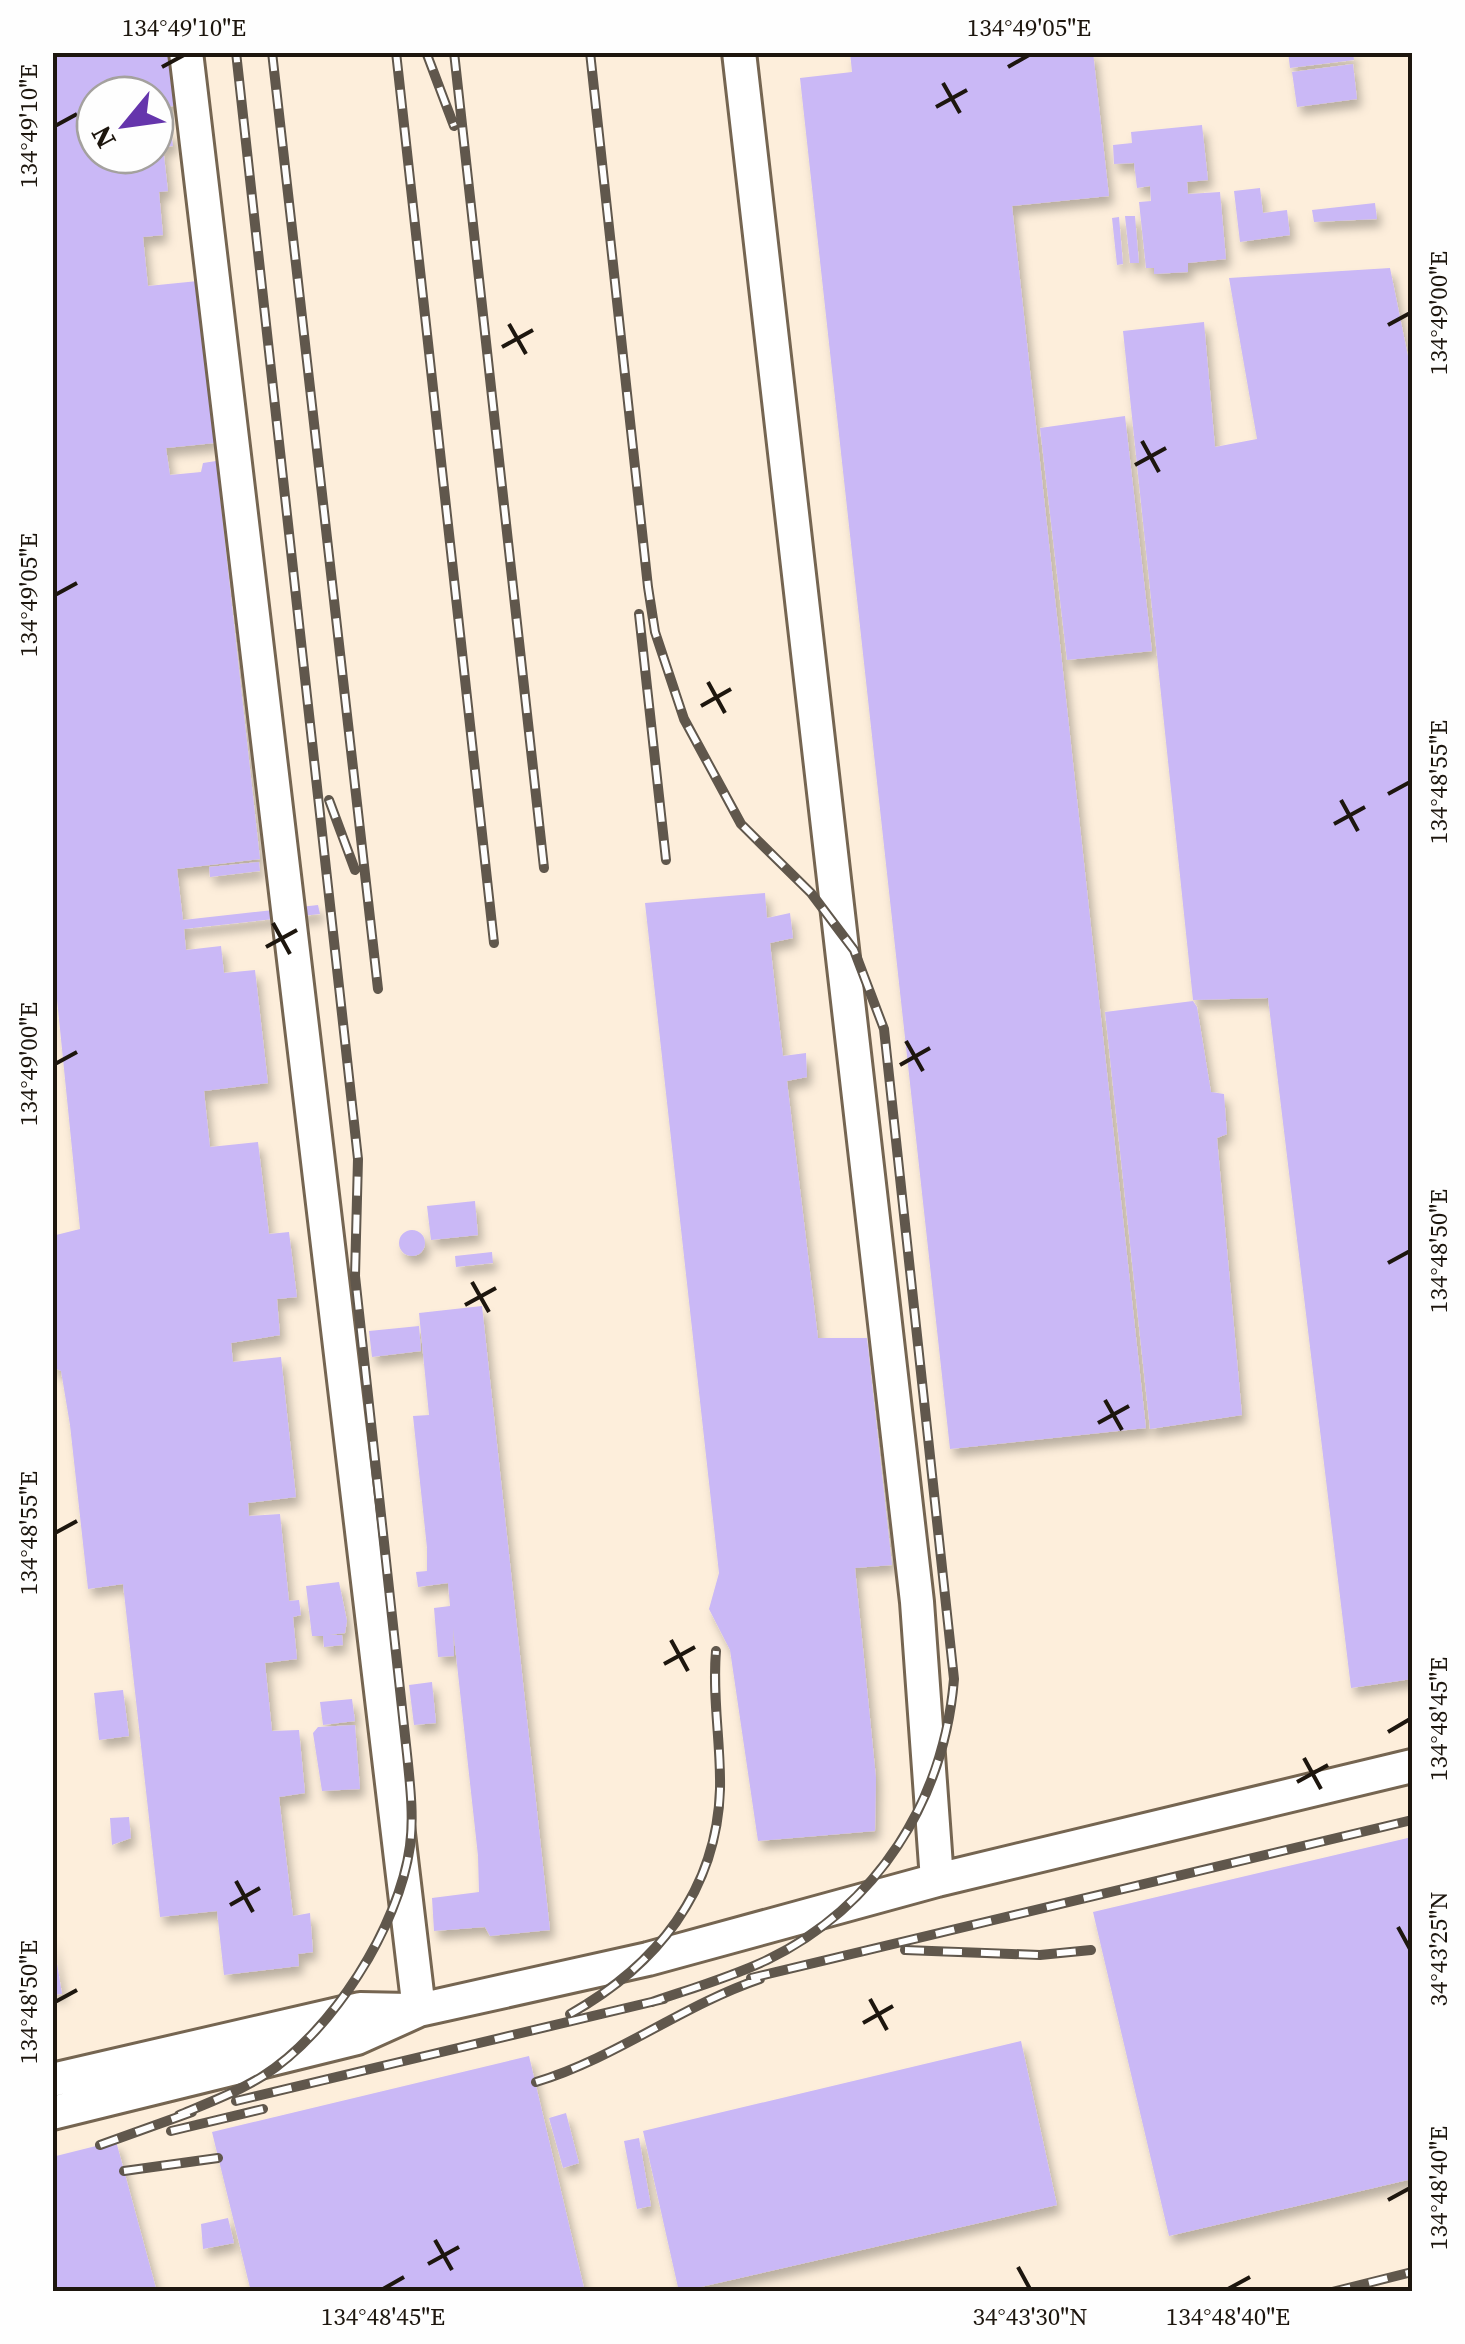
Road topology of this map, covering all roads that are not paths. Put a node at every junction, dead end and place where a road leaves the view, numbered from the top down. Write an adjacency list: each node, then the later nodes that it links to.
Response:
1 (186, 52): 5 (lane)
2 (738, 52): 4 (lane)
3 (1412, 1766): 4 (lane)
4 (937, 1880): 5 (lane)
5 (419, 2010): 6 (lane); 7 (lane)
6 (52, 2080)
7 (52, 2113)

